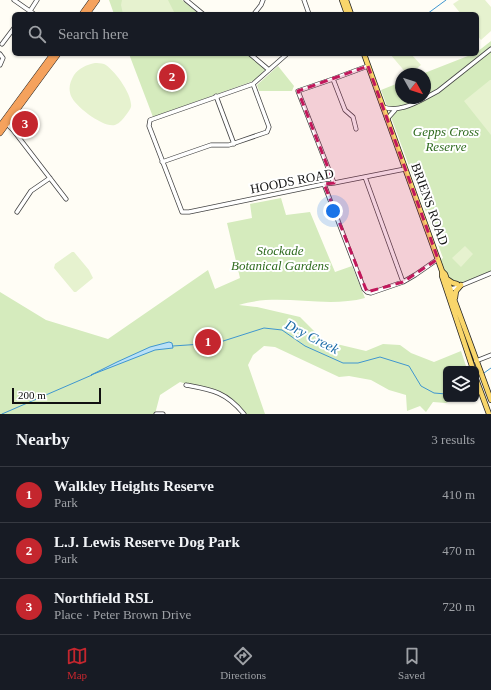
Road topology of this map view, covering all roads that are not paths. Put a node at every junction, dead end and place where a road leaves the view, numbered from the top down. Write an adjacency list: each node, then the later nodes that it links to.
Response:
1 (14, 0): 10 (street)
2 (37, 0): 10 (street)
3 (92, 0): 13 (highway)
4 (97, 0): 14 (highway)
5 (186, 0): 15 (street)
6 (263, 0): 16 (street)
7 (304, 0): 17 (street)
8 (342, 0): 18 (main road)
9 (346, 0): 19 (main road)
10 (29, 10): 11 (street); 12 (street)
11 (26, 12)
12 (32, 12)
13 (83, 12)
14 (88, 12)
15 (201, 12)
16 (256, 12)
17 (308, 12)
18 (346, 12)
19 (350, 12)
20 (12, 31): 21 (street)
21 (2, 44)
22 (491, 49): 34 (street)
23 (1, 55): 29 (street)
24 (52, 56): 40 (highway)
25 (56, 56): 40 (highway)
26 (252, 56): 31 (street)
27 (285, 56): 31 (street)
28 (365, 56): 30 (main road, BRIENS ROAD)
29 (0, 66)
30 (368, 66): 32 (street); 37 (main road, BRIENS ROAD)
31 (269, 70): 33 (street)
32 (333, 79): 42 (street); 49 (street)
33 (253, 84): 35 (street); 44 (street)
34 (431, 95)
35 (216, 96): 44 (street); 45 (street)
36 (410, 104): 38 (street)
37 (382, 107): 38 (street); 39 (main road, BRIENS ROAD)
38 (395, 110): 39 (street)
39 (387, 119): 46 (main road, BRIENS ROAD)
40 (5, 123): 41 (highway); 43 (highway); 48 (street)
41 (0, 126)
42 (356, 129)
43 (0, 133)
44 (234, 144): 45 (street)
45 (162, 162): 50 (street, HOODS ROAD)
46 (405, 169): 47 (street, HOODS ROAD); 53 (main road, BRIENS ROAD)
47 (365, 177): 49 (street, HOODS ROAD); 57 (street)
48 (50, 178): 51 (street); 52 (street)
49 (334, 183): 50 (street, HOODS ROAD)
50 (324, 184): 57 (street)
51 (66, 199)
52 (17, 212)
53 (438, 259): 54 (main road, BRIENS ROAD); 57 (street)
54 (442, 271): 56 (main road, BRIENS ROAD); 59 (main road, BRIENS ROAD)
55 (491, 273): 58 (street)
56 (446, 278): 58 (main road); 59 (main road, BRIENS ROAD)
57 (403, 282)
58 (459, 285): 59 (street); 60 (main road)
59 (448, 289): 60 (main road); 62 (main road)
60 (454, 300): 61 (main road)
61 (470, 345): 62 (main road); 64 (main road)
62 (465, 346): 65 (main road)
63 (491, 355): 64 (street)
64 (476, 361): 65 (main road); 69 (main road)
65 (470, 363): 66 (main road)
66 (472, 366)
67 (186, 384): 72 (street)
68 (479, 386): 73 (main road)
69 (491, 400)
70 (156, 414): 71 (street)
71 (163, 414)
72 (244, 414)
73 (489, 414)

